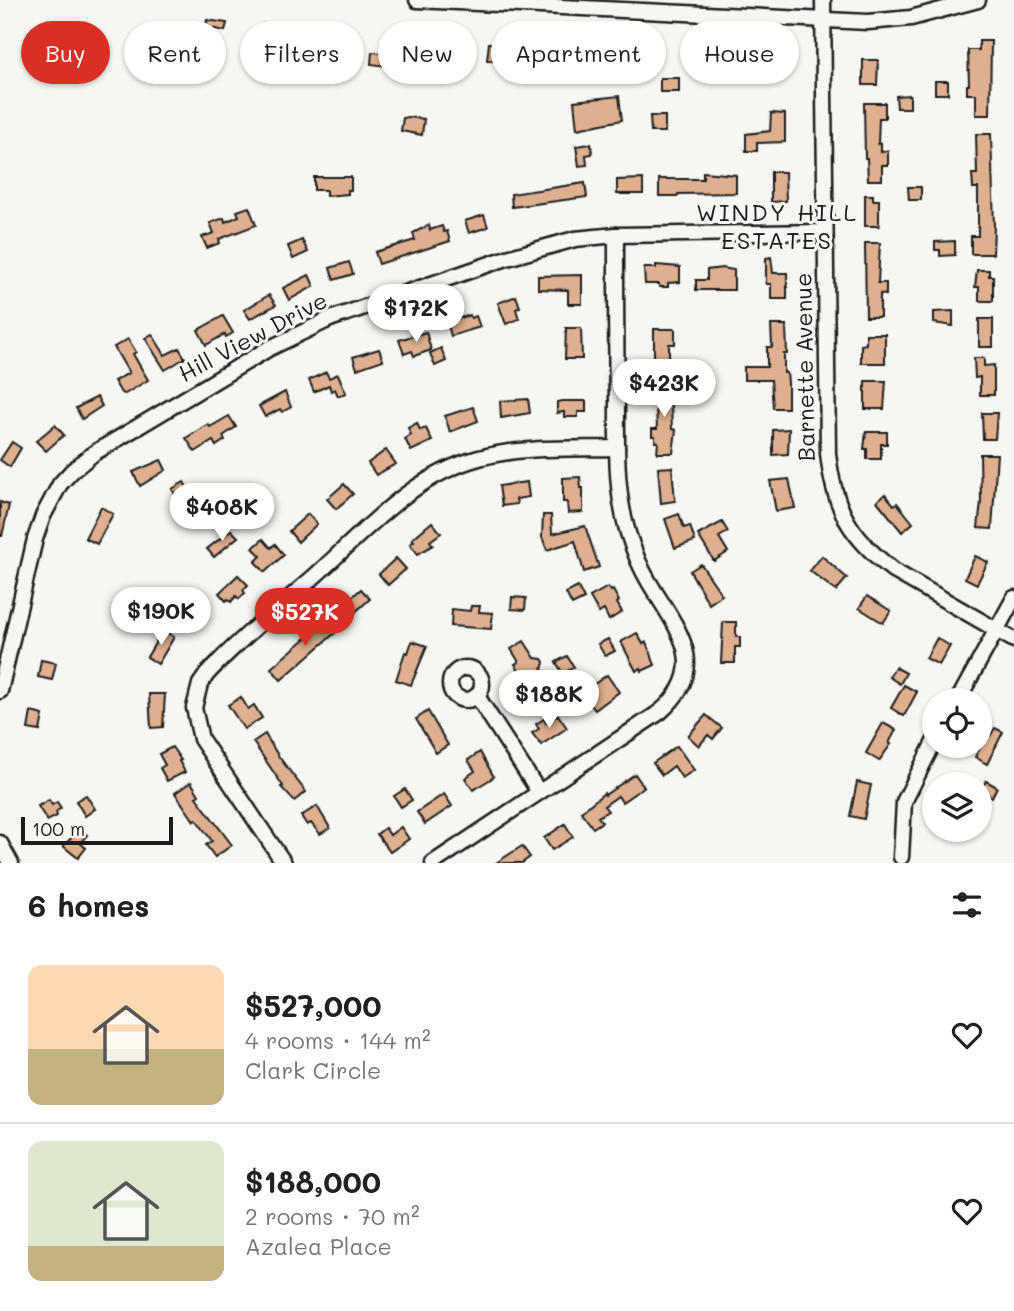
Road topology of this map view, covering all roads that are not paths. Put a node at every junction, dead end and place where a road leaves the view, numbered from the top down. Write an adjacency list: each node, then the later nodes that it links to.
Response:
1 (417, 0): 4 (street)
2 (823, 0): 5 (street, Barnette Avenue)
3 (978, 0): 5 (street)
4 (536, 3): 5 (street)
5 (822, 20): 6 (street, Barnette Avenue)
6 (825, 232): 7 (street, Hill View Drive); 10 (street, Barnette Avenue)
7 (616, 235): 8 (street); 13 (street, Hill View Drive)
8 (617, 448): 16 (street); 20 (street)
9 (1014, 598): 10 (street)
10 (998, 631): 11 (street, Barnette Avenue); 12 (street)
11 (1014, 640)
12 (965, 688)
13 (0, 691)
14 (477, 696): 16 (street)
15 (926, 758): 18 (street)
16 (538, 792): 21 (street)
17 (0, 843): 19 (street)
18 (901, 857)
19 (11, 863)
20 (284, 863)
21 (433, 863)

